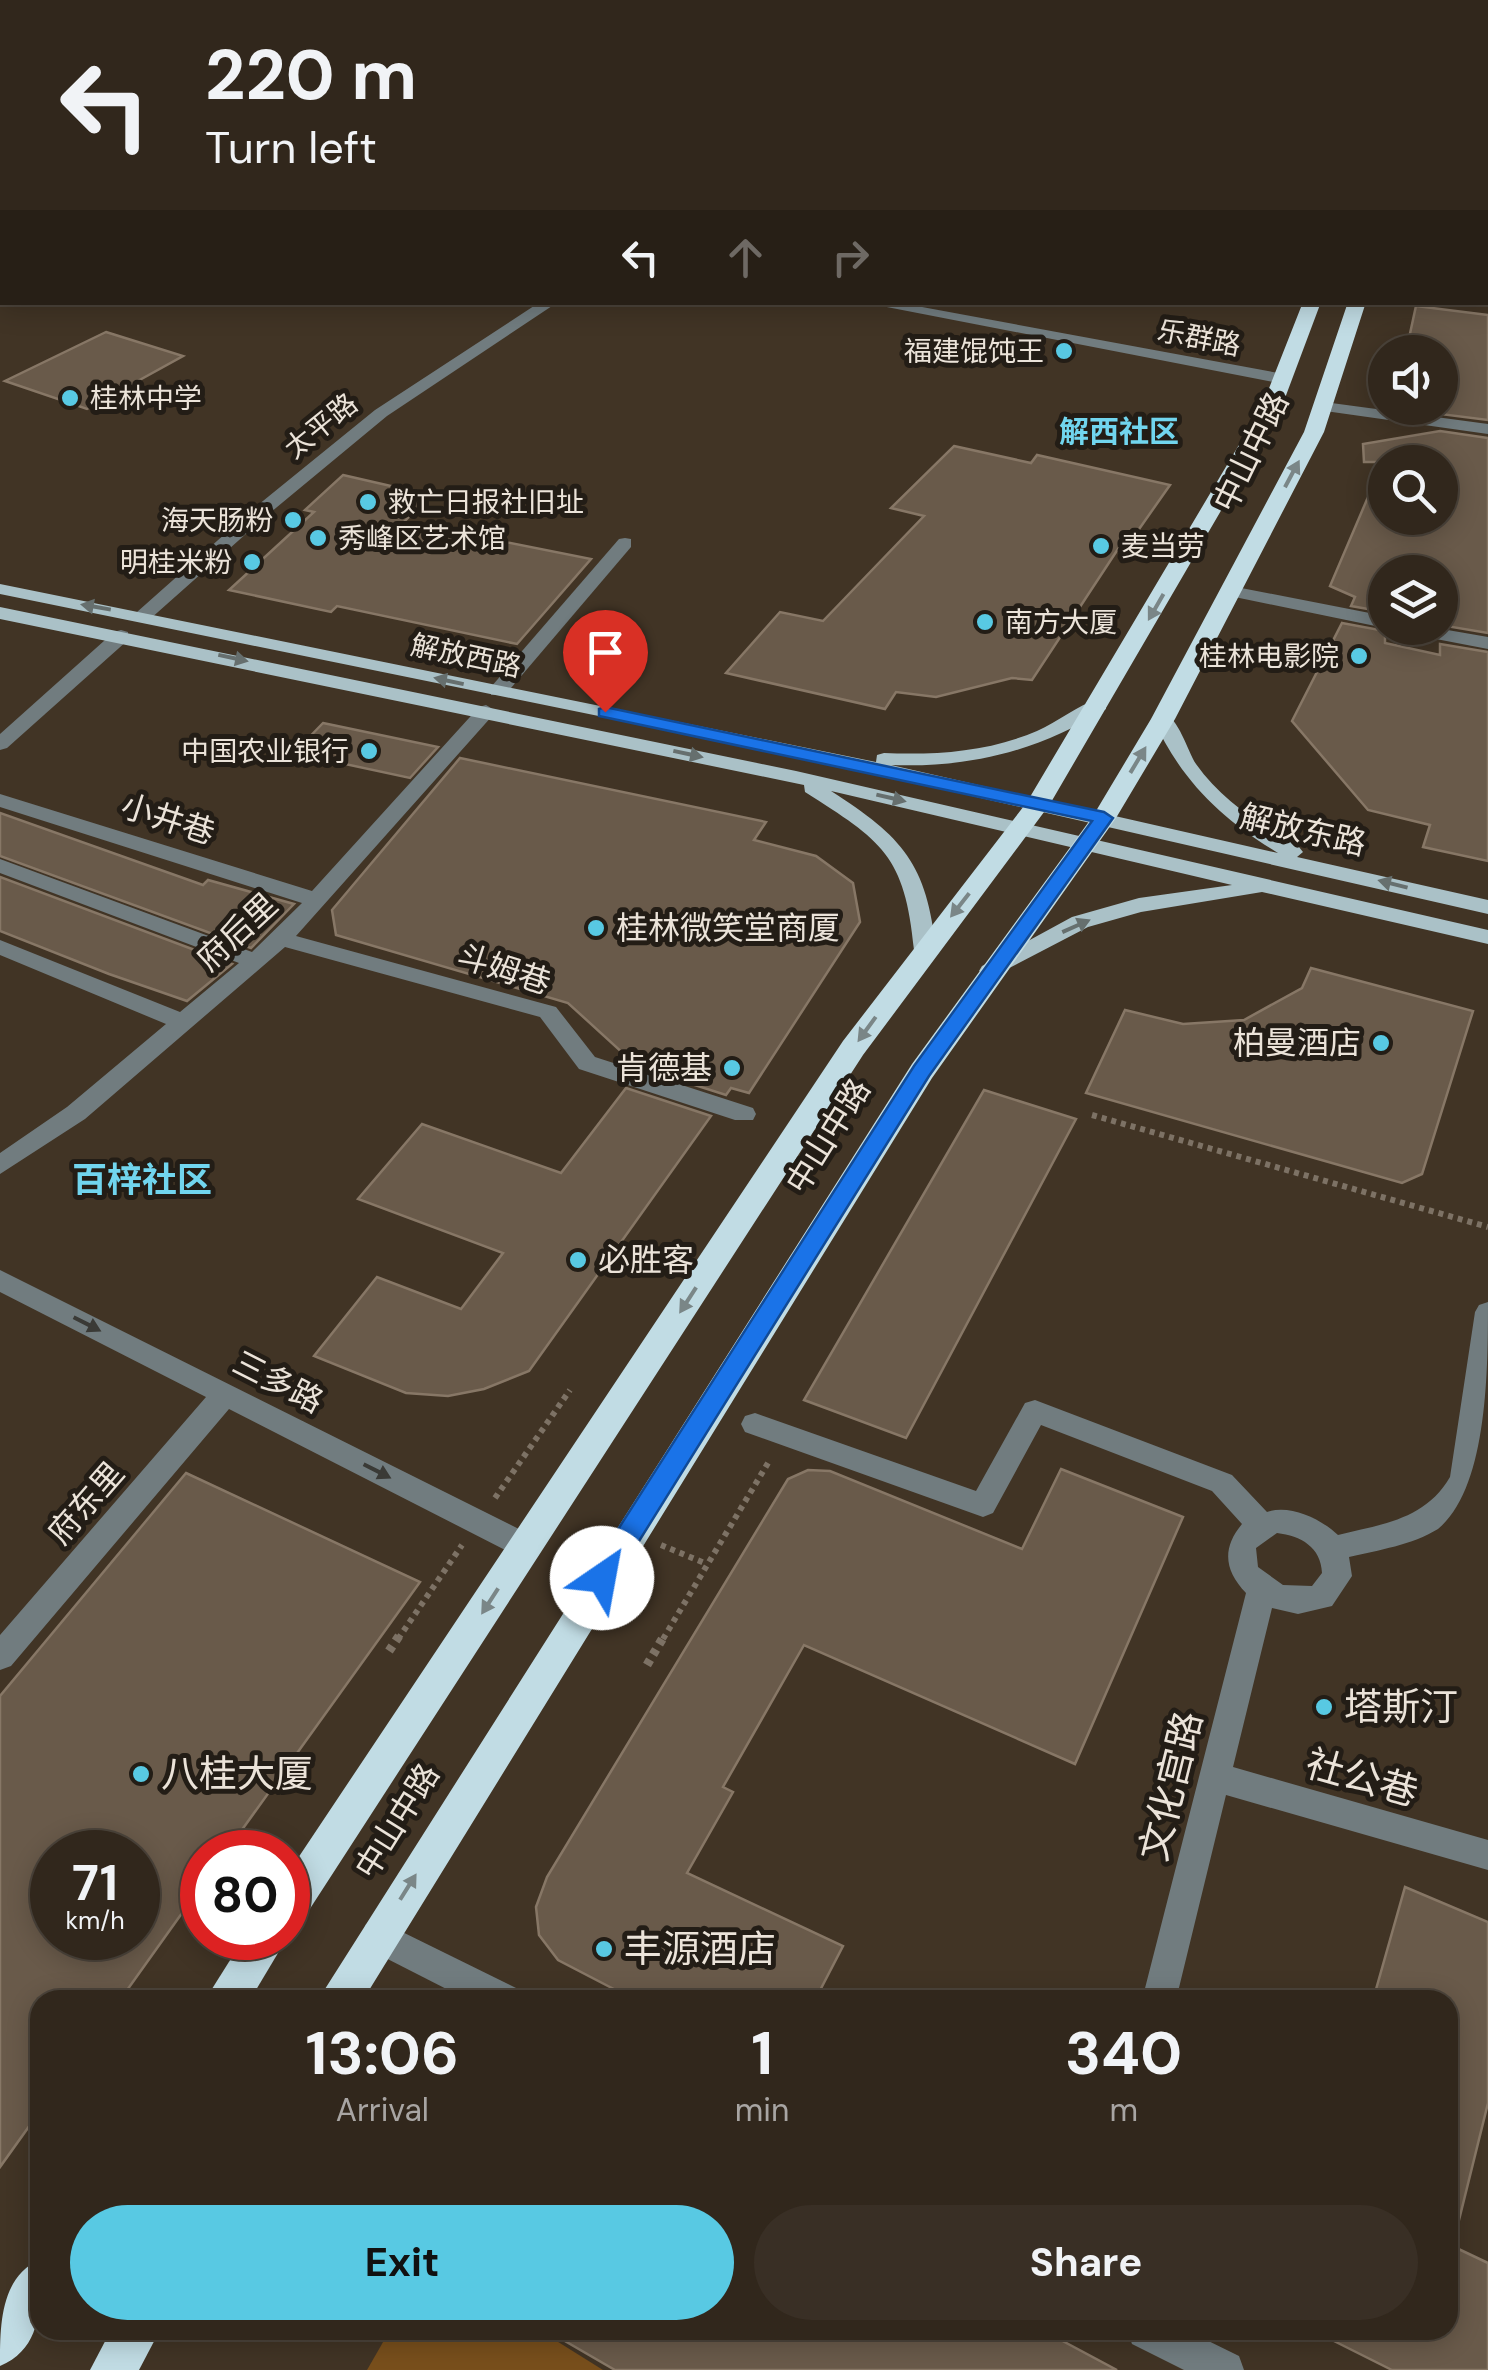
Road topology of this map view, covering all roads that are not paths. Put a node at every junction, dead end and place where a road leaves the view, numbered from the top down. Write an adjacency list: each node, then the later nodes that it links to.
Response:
1 (546, 305): 12 (street, 太平路)
2 (884, 305): 5 (street, 乐群路)
3 (1311, 305): 5 (highway, 中山中路)
4 (1356, 305): 6 (highway, 中山中路)
5 (1284, 379): 18 (highway, 中山中路, one-way to 18)
6 (1324, 407): 7 (street); 10 (highway, 中山中路, one-way to 6)
7 (1488, 429)
8 (626, 543): 17 (street, 府后里)
9 (0, 590): 12 (main road, 解放西路, one-way to 9)
10 (1231, 591): 13 (street); 20 (highway, 中山中路)
11 (0, 613): 14 (main road, 解放西路)
12 (143, 616): 17 (main road, 解放西路, one-way to 12)
13 (1368, 619)
14 (121, 636): 17 (main road, 解放西路, one-way to 17); 21 (street)
15 (1458, 638): 16 (street)
16 (1488, 644)
17 (492, 701): 23 (main road, 解放西路); 24 (main road, 解放西路, one-way to 24); 33 (street, 府后里)
18 (1099, 705): 23 (main road); 26 (highway, 中山中路)
19 (0, 715): 21 (street)
20 (1163, 719): 27 (highway, 中山中路, one-way to 20); 31 (main road)
21 (27, 722): 22 (street)
22 (0, 744)
23 (819, 755): 26 (main road, 解放西路)
24 (796, 777): 28 (main road, 解放西路, one-way to 28); 38 (main road)
25 (0, 800): 33 (street, 小井巷)
26 (1038, 804): 27 (main road, 解放东路); 28 (highway, 中山中路)
27 (1104, 818): 29 (highway, 中山中路); 31 (main road, 解放东路)
28 (1019, 827): 29 (main road, 解放东路); 38 (highway, 中山中路, one-way to 38)
29 (1086, 842): 32 (main road, 解放东路); 40 (highway, 中山中路)
30 (0, 866): 39 (street)
31 (1318, 866): 34 (main road, 解放东路, one-way to 31)
32 (1273, 885): 35 (main road, 解放东路); 40 (main road, one-way to 32)
33 (316, 900): 36 (street, 府后里)
34 (1488, 907)
35 (1488, 937)
36 (281, 939): 39 (street, 府后里); 42 (street, 斗姆巷)
37 (0, 947): 41 (street)
38 (925, 950): 49 (highway, 中山中路, one-way to 49)
39 (256, 961): 41 (street, 府后里)
40 (990, 971): 56 (highway, 中山中路, one-way to 40)
41 (186, 1023): 43 (street, 府后里)
42 (744, 1114)
43 (0, 1166)
44 (0, 1280): 46 (street, 三多路, one-way to 46)
45 (1488, 1312): 50 (street)
46 (224, 1394): 49 (street, 三多路, one-way to 49); 52 (street, 府东里)
47 (755, 1424): 48 (street)
48 (1261, 1525): 50 (street); 51 (street)
49 (525, 1546): 55 (highway, 中山中路, one-way to 55)
50 (1333, 1549): 51 (street)
51 (1261, 1591): 53 (street, 文化宫路)
52 (0, 1656)
53 (1215, 1778): 54 (street, 社公巷); 61 (street, 文化宫路)
54 (1488, 1855)
55 (310, 1873)
56 (378, 1936): 59 (highway, 中山中路); 60 (street)
57 (252, 1960): 58 (highway)
58 (233, 1990)
59 (345, 1990)
60 (484, 1990)
61 (1162, 1990)
62 (30, 2297): 65 (highway)
63 (131, 2340): 66 (highway)
64 (1166, 2340): 67 (street)
65 (0, 2343)
66 (112, 2370)
67 (1224, 2370)

